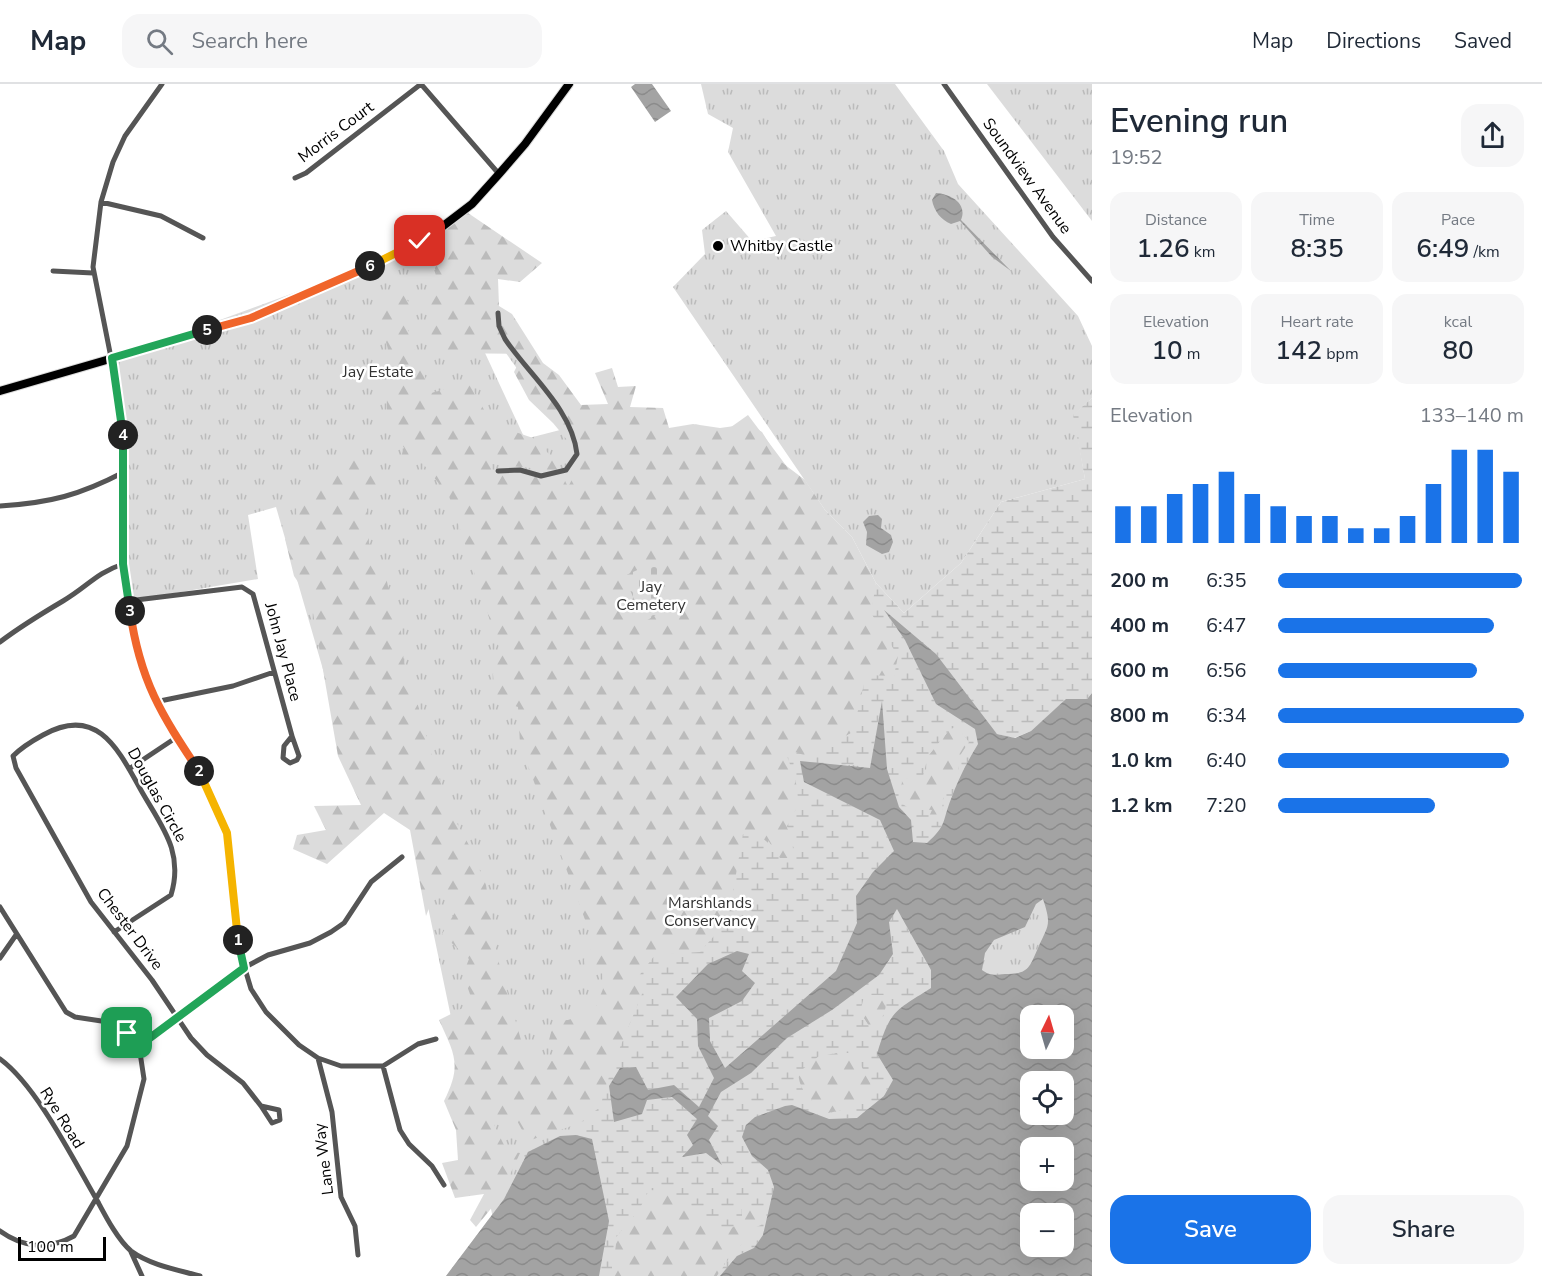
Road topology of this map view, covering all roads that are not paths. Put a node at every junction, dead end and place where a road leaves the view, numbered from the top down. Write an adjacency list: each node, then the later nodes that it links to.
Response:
1 (162, 84): 7 (street)
2 (421, 84): 5 (street); 6 (street, Morris Court)
3 (569, 84): 5 (main road)
4 (944, 84): 11 (street, Soundview Avenue)
5 (499, 174): 13 (main road)
6 (295, 178)
7 (101, 202): 8 (street); 10 (street)
8 (203, 238)
9 (53, 271): 10 (street)
10 (93, 273): 13 (street)
11 (1092, 281)
12 (498, 313): 15 (street)
13 (112, 358): 14 (main road); 16 (street)
14 (0, 390)
15 (498, 471)
16 (124, 472): 17 (street); 18 (street)
17 (0, 506)
18 (123, 564): 19 (street); 20 (street)
19 (129, 602): 21 (street, John Jay Place); 22 (street)
20 (0, 642)
21 (274, 672): 22 (street); 23 (street, John Jay Place)
22 (155, 702): 24 (street)
23 (292, 736): 23 (street, John Jay Place)
24 (177, 737): 26 (street); 32 (street)
25 (21, 748): 26 (street, Douglas Circle); 29 (street, Chester Drive)
26 (129, 769): 29 (street, Douglas Circle)
27 (402, 857): 32 (street)
28 (0, 907): 30 (street)
29 (114, 932): 33 (street, Chester Drive)
30 (16, 934): 31 (street); 35 (street)
31 (0, 958)
32 (244, 968): 33 (street); 36 (street)
33 (177, 1018): 35 (street); 39 (street, Chester Drive)
34 (436, 1039): 38 (street)
35 (139, 1046): 41 (street)
36 (318, 1058): 38 (street); 44 (street, Lane Way)
37 (0, 1059): 41 (street, Rye Road)
38 (383, 1066): 40 (street)
39 (261, 1106)
40 (444, 1185)
41 (95, 1197): 42 (street); 43 (street, Rye Road)
42 (0, 1231)
43 (130, 1250): 45 (street); 45 (street)
44 (358, 1255)
45 (143, 1267): 46 (street)
46 (200, 1276)

